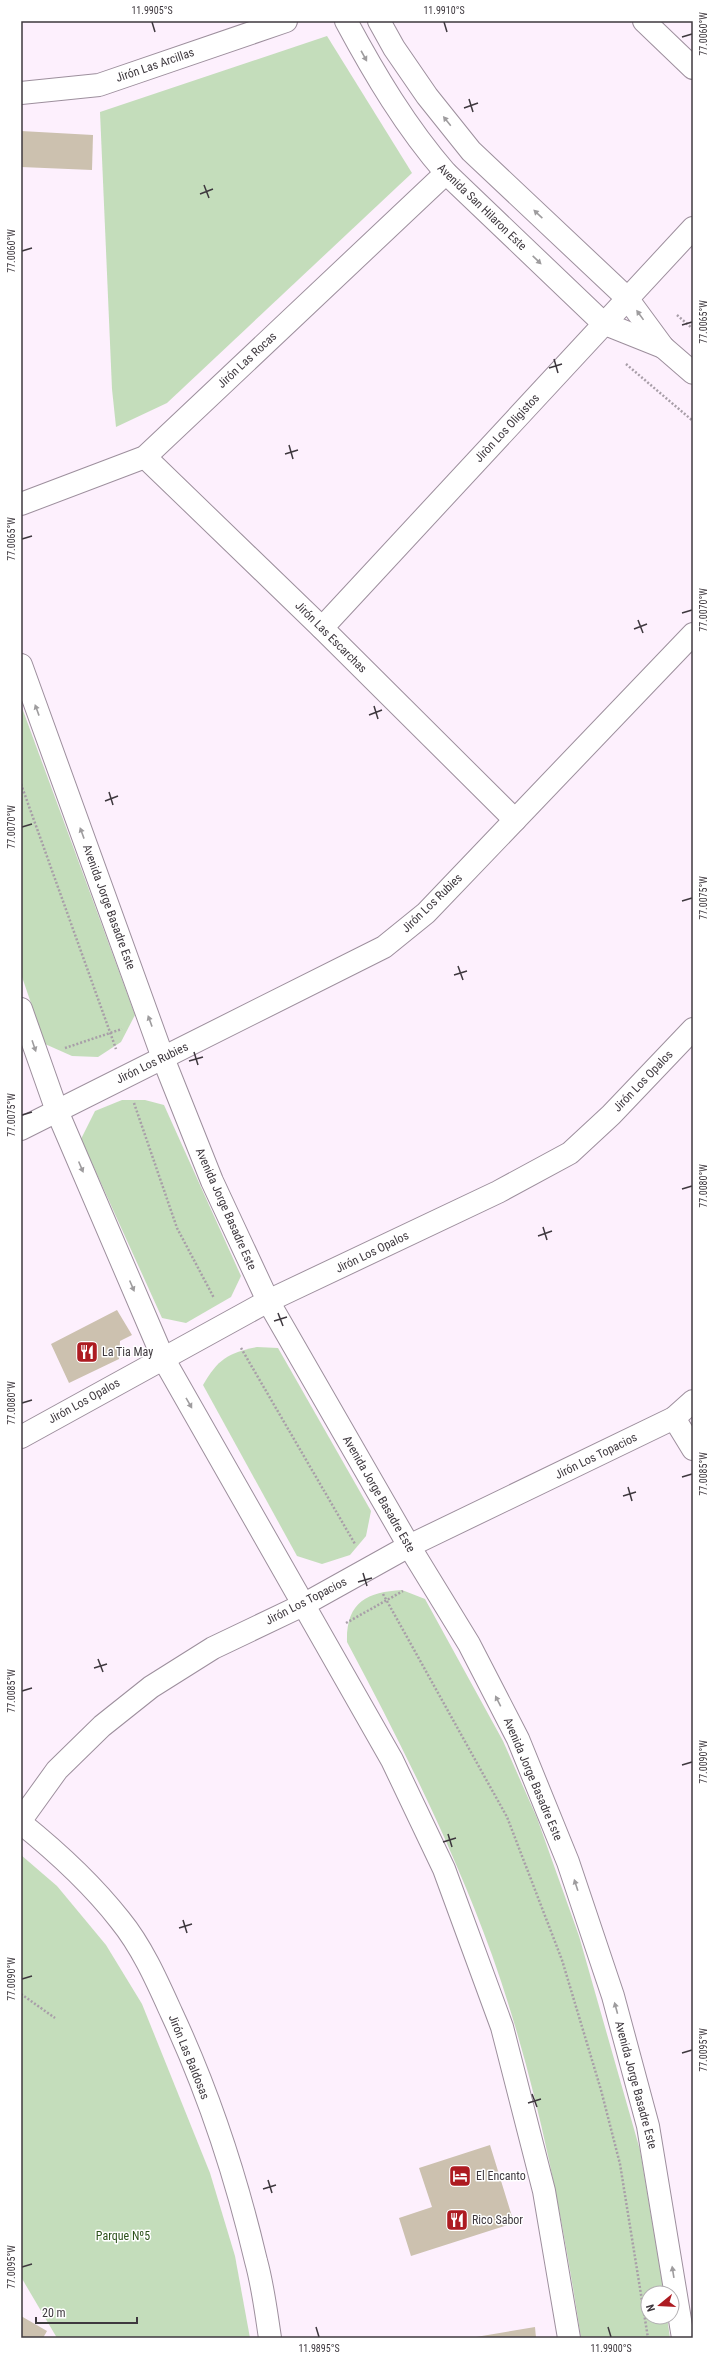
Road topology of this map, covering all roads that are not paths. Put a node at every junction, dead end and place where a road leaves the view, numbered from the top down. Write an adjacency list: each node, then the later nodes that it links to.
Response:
1 (286, 21): 6 (street, Jirón Las Arcillas)
2 (346, 21): 7 (street, Avenida San Hilaron Este, one-way to 7)
3 (379, 21): 9 (street, Avenida San Hilaron Este, one-way to 3)
4 (644, 21): 5 (street)
5 (693, 68)
6 (21, 93)
7 (446, 173): 10 (street, Avenida San Hilaron Este, one-way to 10); 13 (street, Jirón Las Rocas)
8 (693, 228): 9 (street, Jiròn Los Oligistos)
9 (627, 298): 10 (street, Jiròn Los Oligistos); 11 (street, Avenida San Hilaron Este, one-way to 9)
10 (603, 323): 11 (street, Avenida San Hilaron Este); 15 (street, Jiròn Los Oligistos)
11 (663, 347): 12 (street, Avenida San Hilaron Este)
12 (693, 373)
13 (145, 457): 14 (street, Jirón Las Rocas); 15 (street, Jirón Las Escarchas)
14 (21, 504)
15 (322, 628): 18 (street, Jirón Las Escarchas)
16 (693, 634): 18 (street, Jirón Los Rubies)
17 (21, 665): 21 (street, Avenida Jorge Basadre Este, one-way to 17)
18 (515, 820): 21 (street, Jirón Los Rubies)
19 (21, 1009): 22 (street, one-way to 22)
20 (693, 1029): 24 (street, Jirón Los Opalos)
21 (163, 1058): 22 (street, Jirón Los Rubies); 24 (street, Avenida Jorge Basadre Este)
22 (57, 1111): 23 (street, Jirón Los Rubies); 25 (street, one-way to 25)
23 (21, 1130)
24 (268, 1301): 25 (street, Jirón Los Opalos); 30 (street, Avenida Jorge Basadre Este)
25 (163, 1358): 28 (street, Jirón Los Opalos); 31 (street, one-way to 31)
26 (693, 1401): 27 (street, Jirón Los Topacios)
27 (674, 1418): 29 (street); 30 (street, Jirón Los Topacios)
28 (21, 1437)
29 (693, 1449)
30 (409, 1546): 31 (street, Jirón Los Topacios); 36 (street, Avenida Jorge Basadre Este, one-way to 30)
31 (303, 1605): 32 (street, Jirón Los Topacios); 35 (street)
32 (21, 1820)
33 (21, 1823): 34 (street, Jirón Las Baldosas)
34 (270, 2338)
35 (569, 2338)
36 (683, 2338)

